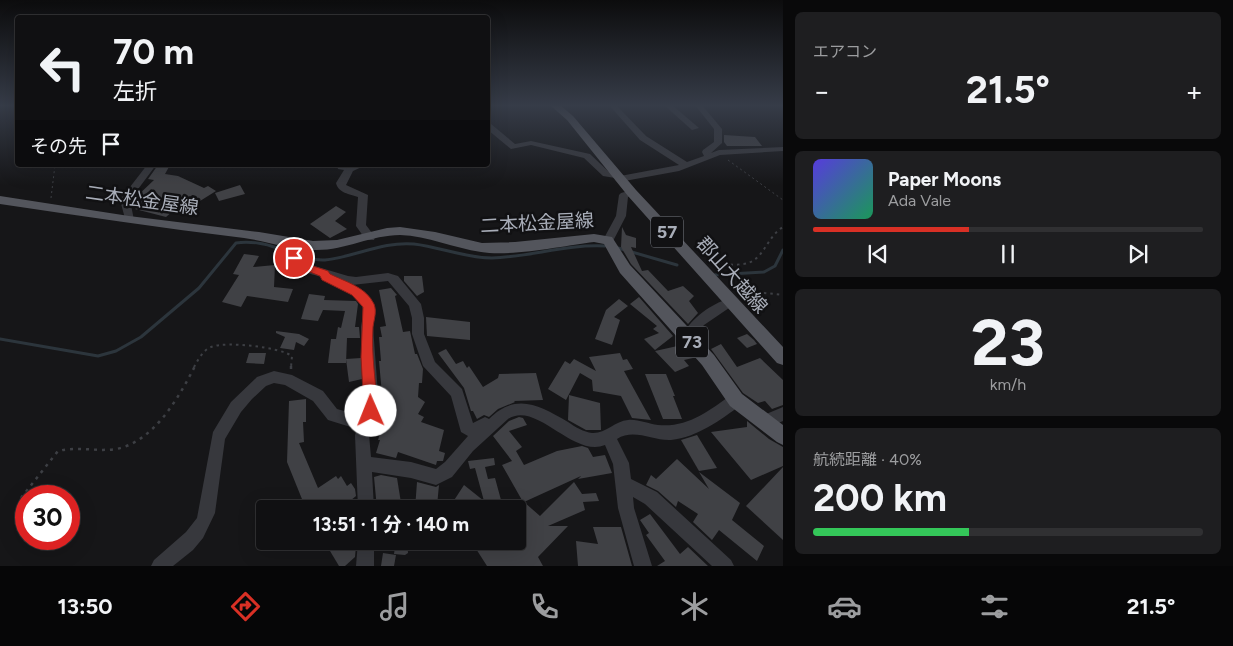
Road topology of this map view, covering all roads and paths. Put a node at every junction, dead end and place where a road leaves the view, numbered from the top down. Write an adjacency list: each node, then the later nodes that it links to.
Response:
1 (495, 131): 12 (street)
2 (581, 131): 12 (main road, 郡山大越線 / 57)
3 (638, 131): 8 (street)
4 (718, 131): 7 (street)
5 (783, 149): 6 (street)
6 (718, 153): 7 (street); 14 (path)
7 (708, 156): 8 (street)
8 (687, 166): 12 (street)
9 (55, 167): 16 (path)
10 (150, 167): 17 (street)
11 (345, 167): 19 (street)
12 (618, 177): 13 (main road, 郡山大越線 / 57)
13 (632, 194): 20 (street); 24 (main road, 郡山大越線 / 57)
14 (783, 200)
15 (1, 201): 16 (main road, 二本松金屋線)
16 (48, 207): 17 (main road, 二本松金屋線)
17 (128, 220): 21 (main road, 二本松金屋線)
18 (783, 227): 22 (path)
19 (370, 236): 20 (main road, 二本松金屋線); 21 (main road, 二本松金屋線)
20 (608, 240): 27 (main road, 二本松金屋線 / 73)
21 (299, 244): 23 (street)
22 (710, 263)
23 (324, 274): 33 (street); 34 (street)
24 (719, 289): 25 (path); 28 (main road, 郡山大越線 / 57)
25 (783, 295)
26 (725, 305): 27 (street)
27 (688, 336): 30 (main road, 二本松金屋線 / 73)
28 (783, 358)
29 (287, 379): 33 (street); 39 (path); 42 (street)
30 (736, 400): 32 (main road, 二本松金屋線 / 73); 36 (street)
31 (783, 414): 32 (street)
32 (764, 422): 35 (main road, 二本松金屋線 / 73)
33 (365, 424): 37 (street)
34 (492, 425): 36 (street); 37 (street)
35 (783, 436)
36 (609, 437): 38 (street)
37 (363, 463): 40 (street)
38 (624, 484): 44 (street); 45 (street)
39 (31, 485)
40 (365, 500)
41 (366, 550): 43 (street)
42 (160, 566)
43 (365, 566)
44 (643, 566)
45 (725, 566)

